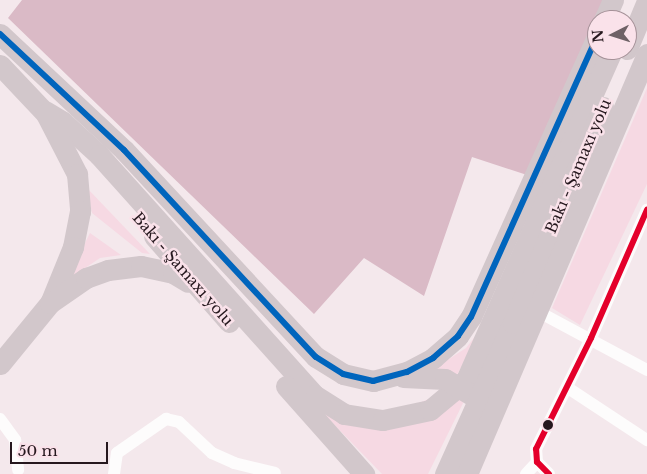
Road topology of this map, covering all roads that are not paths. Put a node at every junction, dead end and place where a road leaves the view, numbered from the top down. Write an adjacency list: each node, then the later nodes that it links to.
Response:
1 (647, 1): 2 (highway, Bakı - Şamaxı yolu)
2 (637, 25)
3 (7, 41): 18 (highway)
4 (647, 54): 14 (highway, Bakı - Şamaxı yolu)
5 (587, 58): 18 (highway)
6 (608, 60): 9 (highway)
7 (622, 60): 28 (highway, Bakı - Şamaxı yolu)
8 (1, 65): 9 (highway, Bakı - Şamaxı yolu)
9 (45, 111): 12 (highway, Bakı - Şamaxı yolu); 13 (highway)
10 (647, 210): 11 (street)
11 (642, 234): 15 (street)
12 (201, 290): 13 (highway); 25 (highway, Bakı - Şamaxı yolu)
13 (50, 303): 16 (highway)
14 (537, 311): 15 (street); 22 (highway, Bakı - Şamaxı yolu)
15 (591, 338): 17 (street); 19 (street)
16 (0, 364)
17 (647, 370)
18 (388, 379): 22 (highway)
19 (568, 388): 21 (street); 23 (street)
20 (0, 419): 24 (street)
21 (647, 440)
22 (478, 449): 29 (highway, Bakı - Şamaxı yolu)
23 (537, 462): 30 (street); 31 (street)
24 (18, 470)
25 (357, 472)
26 (114, 474): 27 (street)
27 (278, 474)
28 (445, 474)
29 (467, 474)
30 (526, 474)
31 (550, 474)

